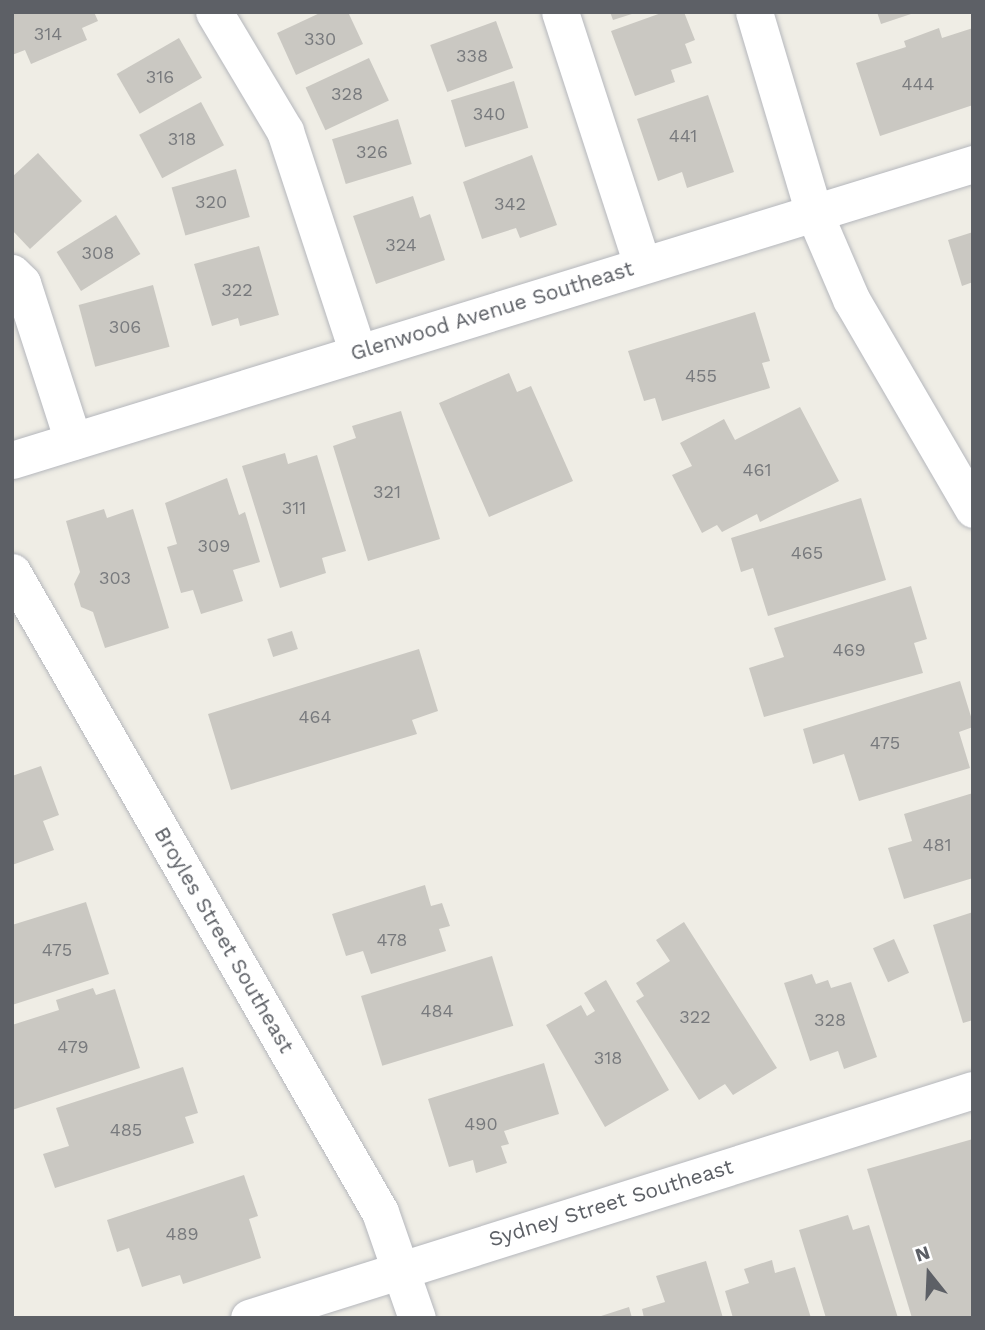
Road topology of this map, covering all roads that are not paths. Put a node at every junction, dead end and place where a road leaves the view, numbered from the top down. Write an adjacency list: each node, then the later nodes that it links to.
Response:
1 (214, 12): 8 (street)
2 (560, 12): 6 (street)
3 (754, 12): 5 (street)
4 (973, 164): 5 (street, Glenwood Avenue Southeast)
5 (814, 213): 6 (street, Glenwood Avenue Southeast); 11 (street)
6 (642, 265): 8 (street, Glenwood Avenue Southeast)
7 (12, 273): 9 (street)
8 (358, 353): 9 (street, Glenwood Avenue Southeast)
9 (73, 440): 10 (street, Glenwood Avenue Southeast)
10 (12, 460)
11 (973, 509)
12 (12, 572): 14 (street, Broyles Street Southeast)
13 (973, 1090): 14 (street, Sydney Street Southeast)
14 (401, 1269): 15 (street, Sydney Street Southeast); 16 (street, Broyles Street Southeast)
15 (248, 1318)
16 (417, 1318)

